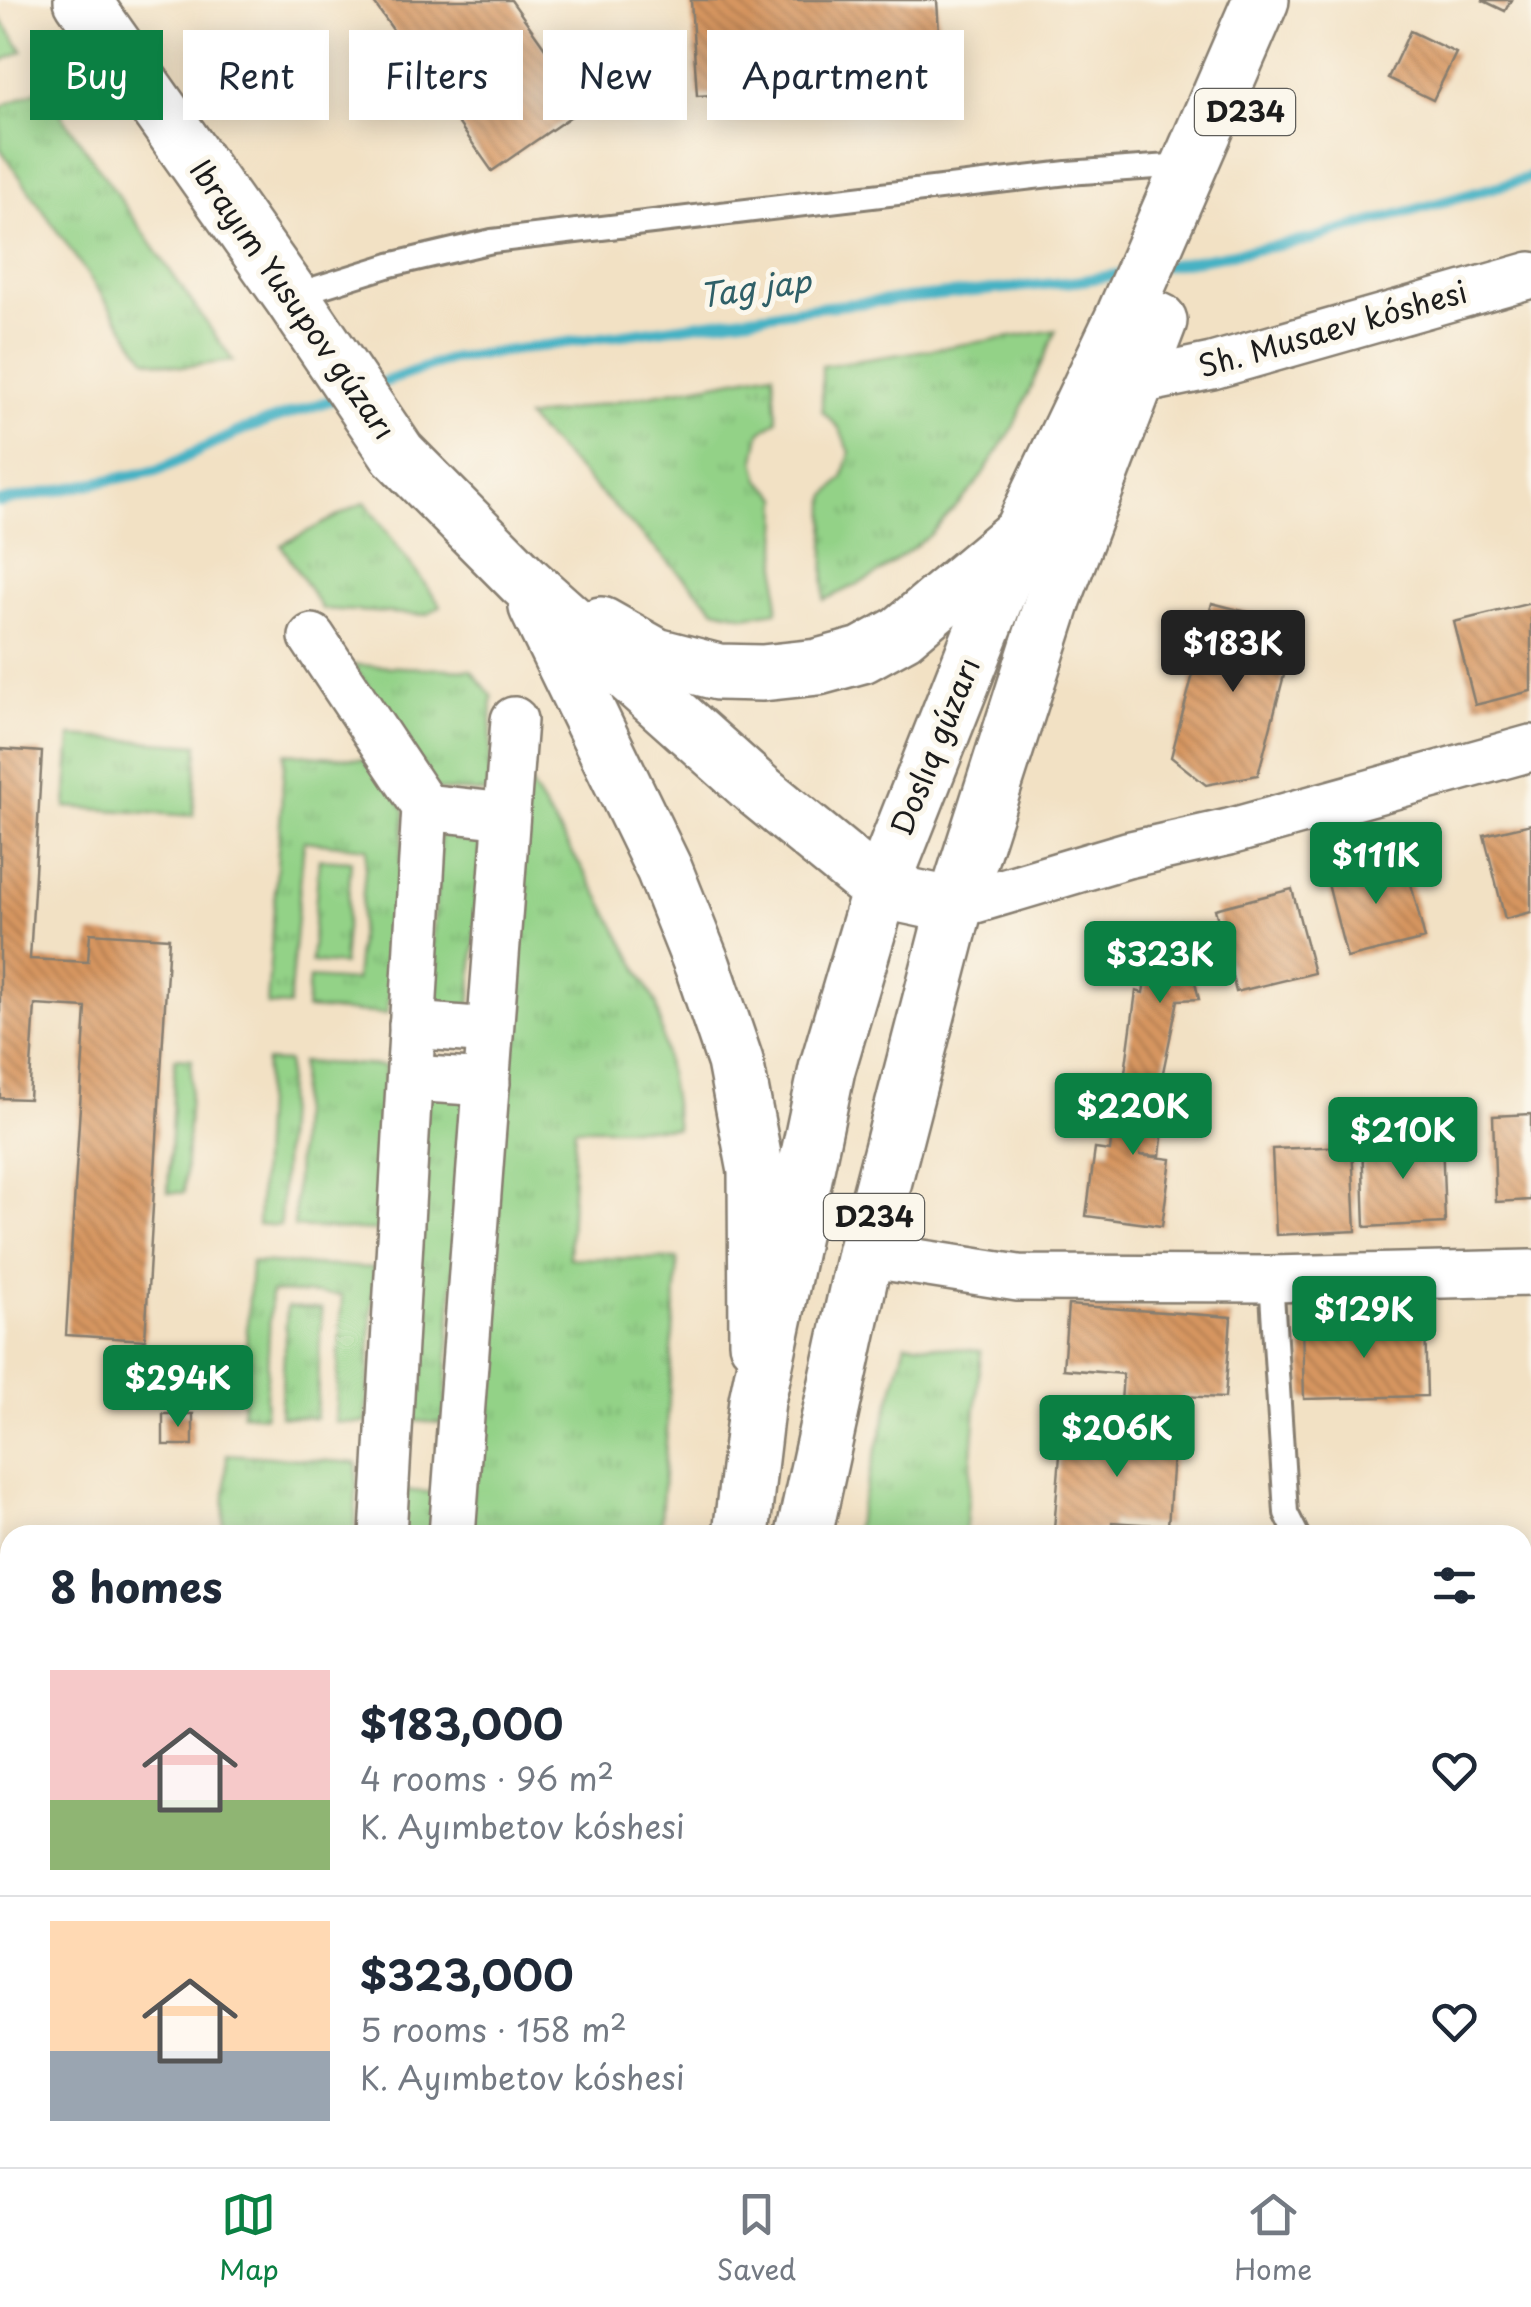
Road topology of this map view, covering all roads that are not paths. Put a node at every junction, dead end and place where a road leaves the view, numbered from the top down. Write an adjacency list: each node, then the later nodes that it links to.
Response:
1 (82, 0): 7 (main road, Ibrayım Yusupov gúzarı)
2 (1261, 0): 4 (main road, Doslıq gúzarı / D234)
3 (1294, 0): 5 (main road, Doslıq gúzarı / D234)
4 (1189, 164): 5 (main road, Doslıq gúzarı / D234); 7 (lane)
5 (1181, 222): 8 (main road, Doslıq gúzarı / D234)
6 (1531, 274): 9 (street, Sh. Musaev kóshesi)
7 (291, 296): 11 (main road, Ibrayım Yusupov gúzarı)
8 (1144, 312): 9 (main road, Doslıq gúzarı / D234); 10 (main road, Doslıq gúzarı / D234)
9 (1135, 382): 18 (main road, Doslıq gúzarı / D234)
10 (1021, 533): 11 (main road); 17 (main road, Doslıq gúzarı / D234)
11 (524, 581): 17 (main road); 26 (main road)
12 (312, 637): 15 (street)
13 (514, 720): 16 (street)
14 (1531, 748): 18 (street)
15 (425, 807): 16 (street); 19 (street)
16 (506, 816): 20 (street)
17 (880, 890): 18 (main road); 26 (main road, Doslıq gúzarı / D234)
18 (955, 906): 23 (main road, Doslıq gúzarı / D234)
19 (412, 1026): 20 (street); 21 (street)
20 (490, 1031): 22 (street)
21 (410, 1078): 22 (street); 27 (street)
22 (486, 1083): 28 (street)
23 (865, 1254): 25 (street); 33 (main road, Doslıq gúzarı / D234)
24 (1531, 1273): 25 (street)
25 (1271, 1279): 34 (lane)
26 (757, 1400): 32 (main road, Doslıq gúzarı / D234)
27 (389, 1431): 28 (street); 29 (street)
28 (458, 1458): 29 (street); 31 (street)
29 (386, 1478): 30 (street)
30 (384, 1525)
31 (453, 1525)
32 (743, 1525)
33 (806, 1525)
34 (1292, 1525)

